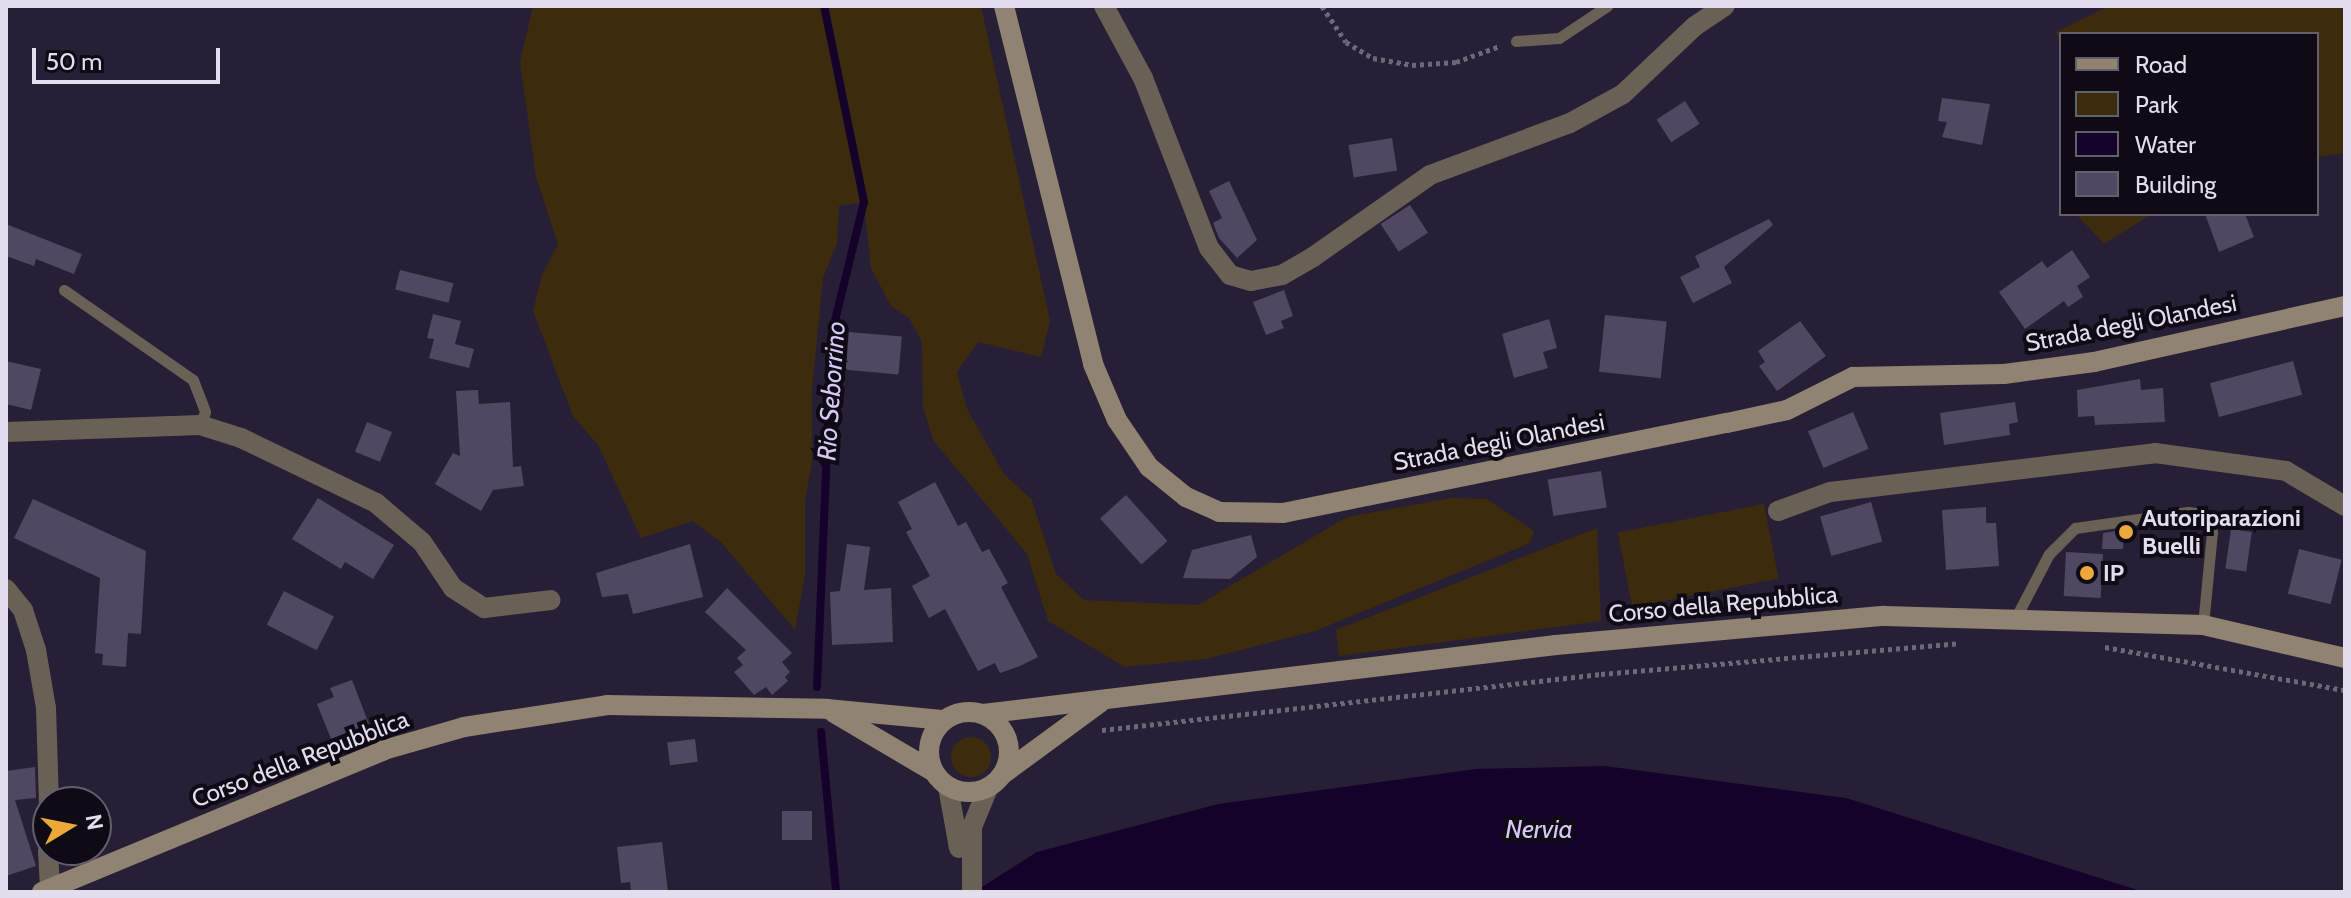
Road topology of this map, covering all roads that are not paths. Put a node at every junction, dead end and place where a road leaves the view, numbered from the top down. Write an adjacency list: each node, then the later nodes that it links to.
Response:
1 (1004, 6): 7 (main road, Strada degli Olandesi)
2 (1104, 6): 4 (street)
3 (1607, 6): 5 (lane)
4 (1725, 6)
5 (1516, 41)
6 (64, 290): 8 (lane)
7 (2345, 306)
8 (200, 425): 9 (street); 13 (street)
9 (6, 432)
10 (2345, 506): 11 (street)
11 (1778, 511)
12 (6, 589): 23 (street)
13 (551, 600)
14 (2016, 617): 15 (main road, Corso della Repubblica); 15 (lane); 17 (main road, Corso della Repubblica)
15 (2203, 625): 16 (main road, Corso della Repubblica)
16 (2345, 658)
17 (1104, 700): 19 (main road, Corso della Repubblica); 22 (main road, Corso della Repubblica)
18 (827, 709): 20 (main road, Corso della Repubblica); 21 (main road, Corso della Repubblica); 26 (main road, Corso della Repubblica)
19 (983, 714): 20 (main road); 22 (main road)
20 (944, 720): 21 (main road)
21 (941, 780): 22 (main road); 24 (street)
22 (996, 781): 24 (street)
23 (48, 786)
24 (966, 827): 27 (street); 28 (street)
25 (47, 866): 26 (street)
26 (46, 890)
27 (959, 892)
28 (972, 892)

